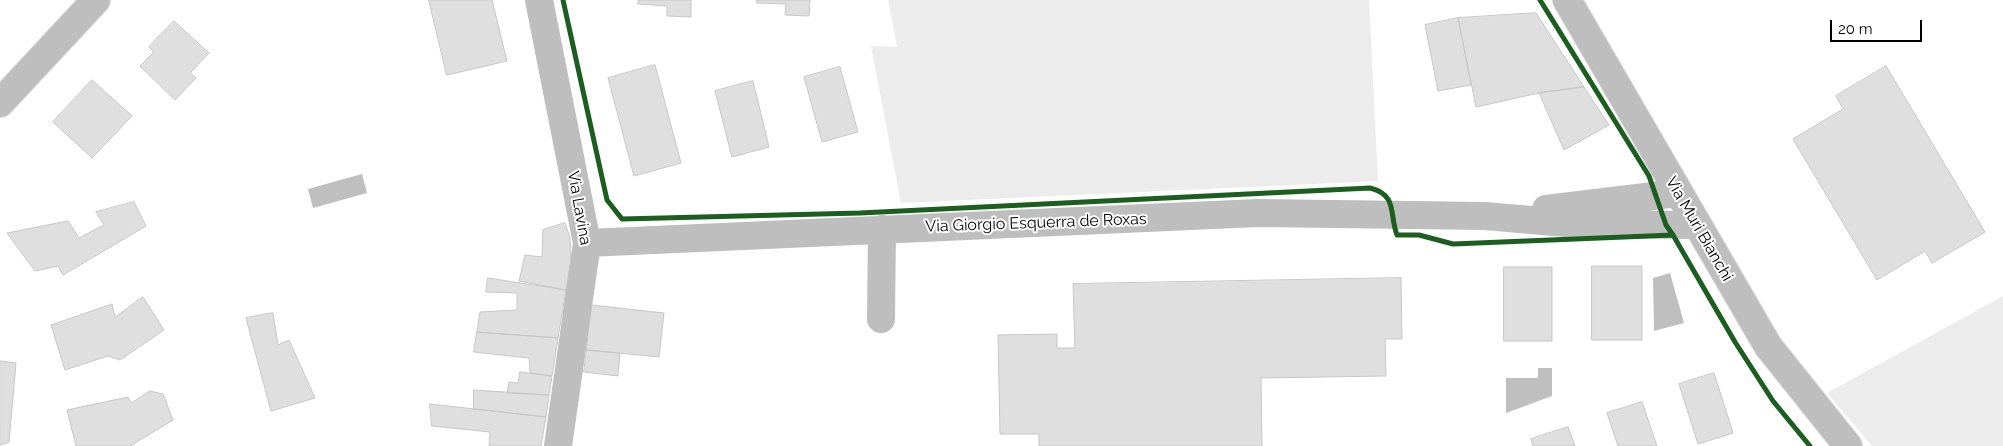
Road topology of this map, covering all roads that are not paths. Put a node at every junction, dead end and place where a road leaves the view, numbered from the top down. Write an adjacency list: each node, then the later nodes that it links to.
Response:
1 (96, 0): 4 (street)
2 (539, 0): 9 (street, Via Lavina)
3 (1568, 0): 5 (street, Via Muri Bianchi)
4 (0, 103)
5 (1678, 193): 6 (street); 7 (street, Via Muri Bianchi)
6 (1485, 216): 7 (street); 8 (street, Via Giorgio Esquerra de Roxas)
7 (1697, 225): 12 (street, Via Muri Bianchi)
8 (882, 229): 9 (street, Via Giorgio Esquerra de Roxas); 10 (street)
9 (588, 243): 11 (street, Via Lavina)
10 (881, 319)
11 (558, 446)
12 (1848, 446)

